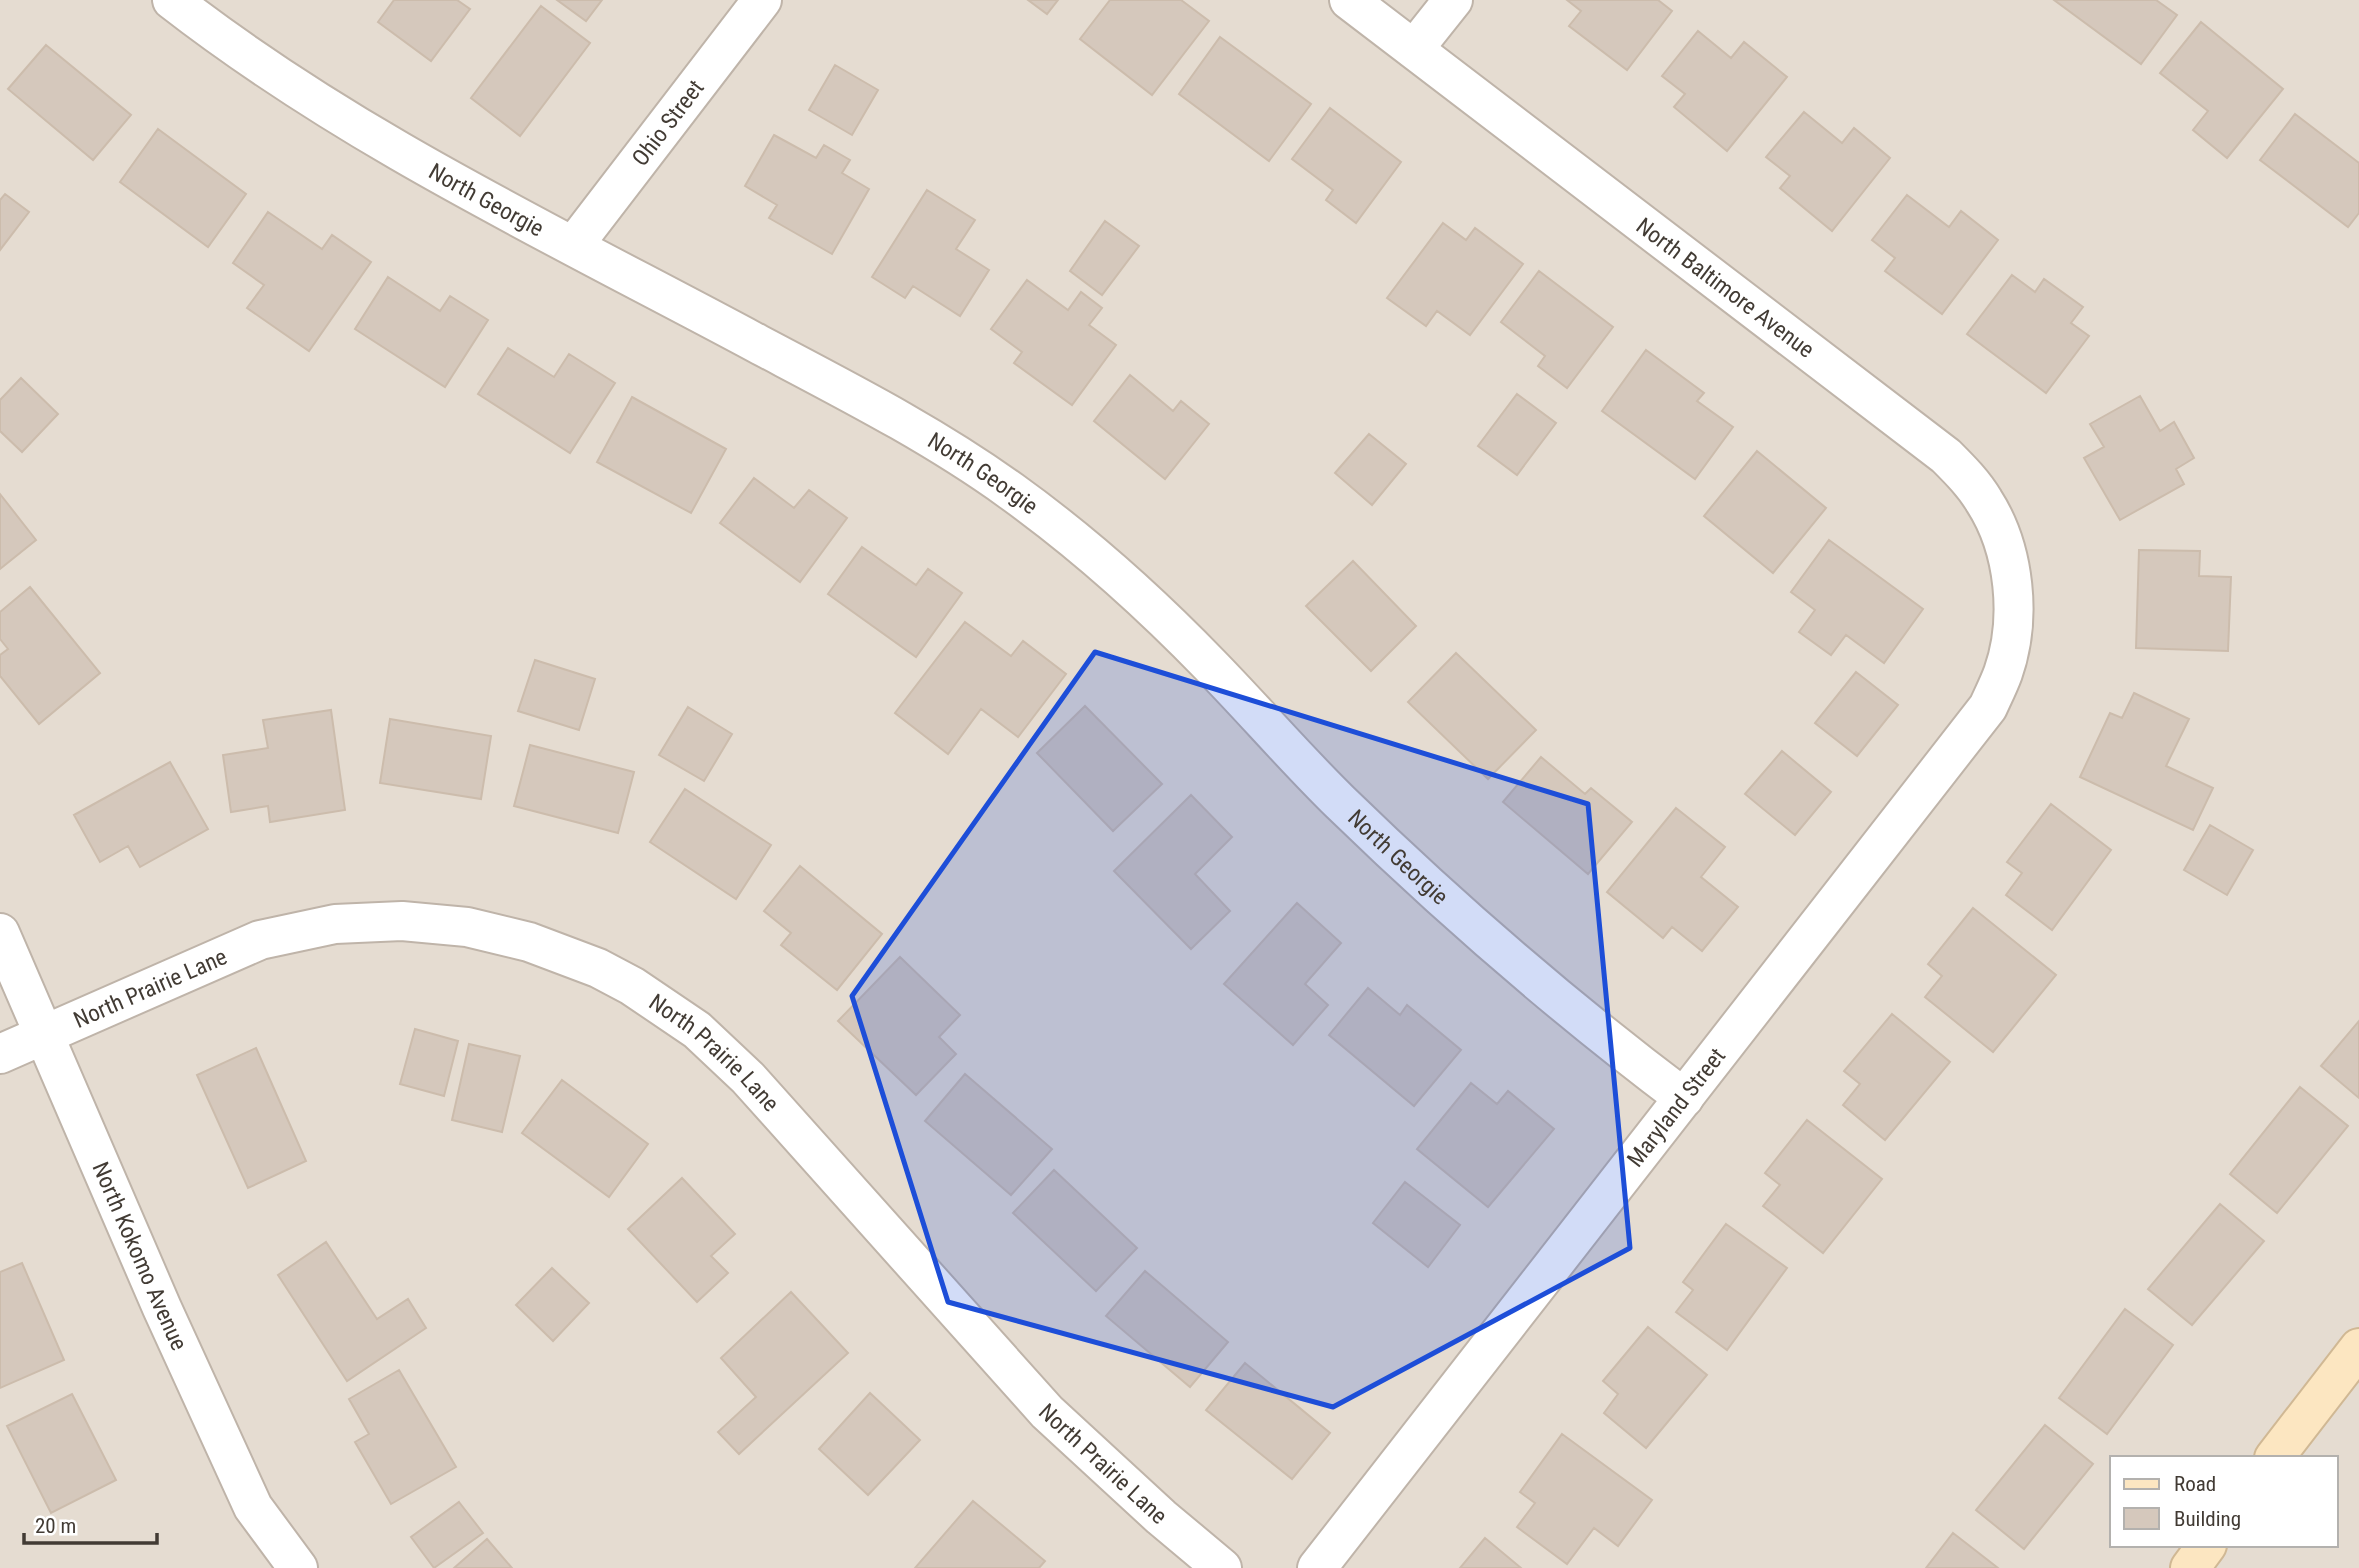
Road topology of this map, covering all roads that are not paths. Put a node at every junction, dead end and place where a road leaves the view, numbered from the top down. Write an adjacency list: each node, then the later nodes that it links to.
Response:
1 (172, 0): 6 (street, North Georgie)
2 (762, 0): 6 (street, Ohio Street)
3 (1349, 0): 5 (street, North Baltimore Avenue)
4 (1453, 0): 5 (street)
5 (1414, 49): 7 (street, North Baltimore Avenue)
6 (574, 245): 11 (street, North Georgie)
7 (2013, 632): 11 (street, Maryland Street)
8 (0, 933): 9 (street, North Kokomo Avenue)
9 (44, 1034): 10 (street, North Prairie Lane); 15 (street, North Kokomo Avenue); 16 (street, North Prairie Lane)
10 (0, 1054)
11 (1684, 1098): 17 (street, Maryland Street)
12 (2359, 1348): 13 (main road)
13 (2276, 1456)
14 (2206, 1547): 18 (main road)
15 (298, 1568)
16 (1222, 1568)
17 (1317, 1568)
18 (2190, 1568)

